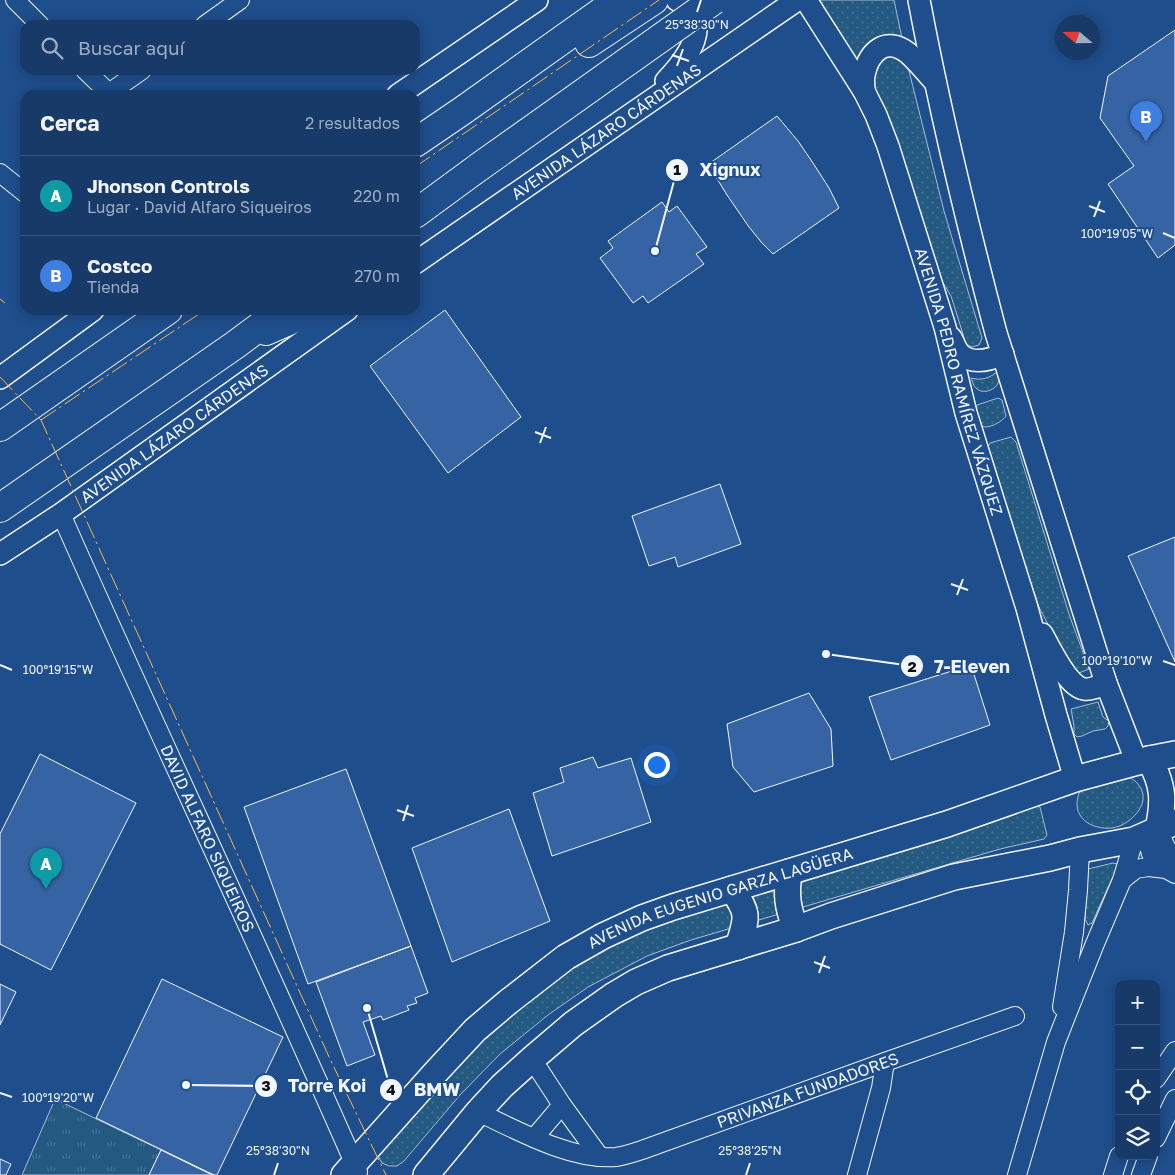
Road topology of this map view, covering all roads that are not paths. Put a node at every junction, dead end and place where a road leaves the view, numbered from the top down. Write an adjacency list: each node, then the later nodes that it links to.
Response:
1 (15, 0): 12 (street)
2 (240, 0): 11 (street)
3 (537, 0): 19 (street)
4 (618, 0): 22 (highway)
5 (654, 0): 22 (highway)
6 (677, 0): 21 (street)
7 (714, 0): 26 (highway, bridge)
8 (797, 0): 21 (street, AVENIDA LÁZARO CÁRDENAS)
9 (806, 0): 20 (street, AVENIDA PEDRO RAMÍREZ VÁZQUEZ)
10 (920, 0): 16 (street)
11 (220, 5): 13 (street)
12 (35, 20)
13 (209, 20)
14 (90, 75): 17 (street)
15 (135, 75): 18 (street)
16 (935, 82): 20 (street); 35 (street)
17 (106, 90)
18 (115, 90)
19 (405, 90)
20 (864, 90): 33 (street, AVENIDA PEDRO RAMÍREZ VÁZQUEZ)
21 (640, 108): 27 (street, AVENIDA LÁZARO CÁRDENAS)
22 (462, 111): 23 (highway)
23 (420, 140)
24 (0, 174): 25 (street)
25 (20, 189)
26 (420, 210)
27 (420, 259)
28 (87, 315): 36 (street)
29 (161, 315): 37 (highway)
30 (275, 315): 34 (highway)
31 (302, 315): 34 (highway)
32 (340, 315): 39 (street, AVENIDA LÁZARO CÁRDENAS)
33 (944, 327): 35 (street); 41 (street, AVENIDA PEDRO RAMÍREZ VÁZQUEZ)
34 (235, 344): 38 (highway)
35 (1002, 354): 42 (street)
36 (0, 378)
37 (0, 427)
38 (0, 508)
39 (61, 514): 40 (street, AVENIDA LÁZARO CÁRDENAS); 67 (street, DAVID ALFARO SIQUEIROS)
40 (0, 554)
41 (1027, 608): 42 (street); 45 (street, AVENIDA PEDRO RAMÍREZ VÁZQUEZ)
42 (1106, 683): 44 (street)
43 (1175, 754): 44 (main road, AVENIDA EUGENIO GARZA LAGÜERA)
44 (1143, 761): 45 (main road, AVENIDA EUGENIO GARZA LAGÜERA); 46 (main road)
45 (1075, 779): 49 (main road, AVENIDA EUGENIO GARZA LAGÜERA)
46 (1153, 831): 47 (main road); 48 (street); 50 (street)
47 (1080, 850): 52 (main road); 55 (street)
48 (1172, 869): 50 (street)
49 (789, 872): 51 (main road, AVENIDA EUGENIO GARZA LAGÜERA); 52 (main road)
50 (1122, 880): 55 (street)
51 (732, 889): 53 (main road); 67 (main road, AVENIDA EUGENIO GARZA LAGÜERA)
52 (796, 929): 53 (main road)
53 (738, 947): 57 (main road)
54 (1015, 1016): 58 (street, PRIVANZA FUNDADORES)
55 (1056, 1042): 70 (street)
56 (1175, 1051): 59 (street)
57 (532, 1059): 61 (street); 62 (main road)
58 (885, 1062): 65 (street, PRIVANZA FUNDADORES); 69 (street)
59 (1160, 1073)
60 (1175, 1099): 63 (street)
61 (562, 1105): 64 (street); 65 (street)
62 (478, 1112): 64 (street, PRIVANZA FUNDADORES); 68 (main road)
63 (1160, 1130)
64 (534, 1138): 65 (street, PRIVANZA FUNDADORES)
65 (600, 1156)
66 (1118, 1160): 71 (street)
67 (352, 1171)
68 (426, 1175)
69 (857, 1175)
70 (1017, 1175)
71 (1113, 1175)

